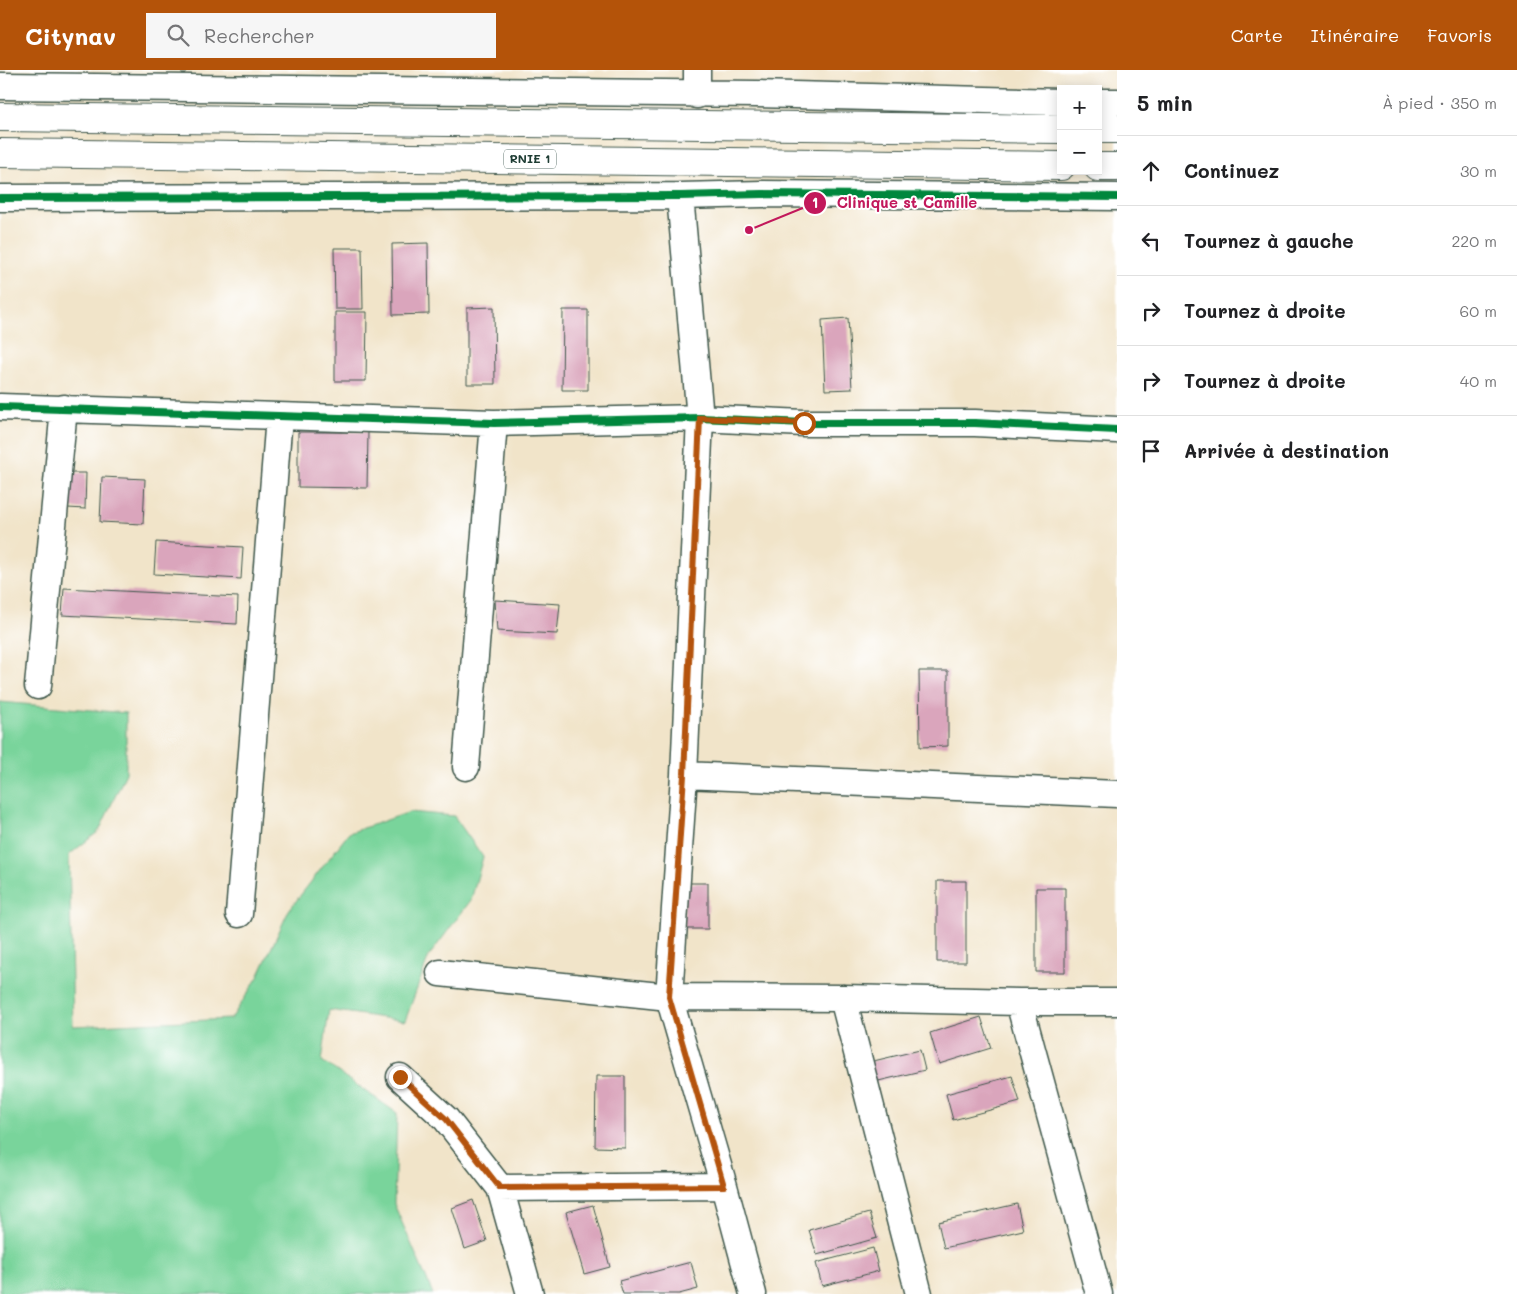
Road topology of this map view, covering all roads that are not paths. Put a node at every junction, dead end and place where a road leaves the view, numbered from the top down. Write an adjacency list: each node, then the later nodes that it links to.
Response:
1 (697, 82): 2 (street); 3 (street)
2 (0, 86)
3 (1057, 102)
4 (1102, 102): 5 (street)
5 (1117, 102)
6 (0, 117): 7 (highway)
7 (1057, 129)
8 (1102, 129): 9 (highway)
9 (1117, 129)
10 (0, 153): 11 (highway, RNIE 1)
11 (1057, 166)
12 (1102, 167): 13 (highway)
13 (1117, 167)
14 (680, 196): 15 (street); 16 (street); 20 (street)
15 (1117, 197)
16 (0, 198)
17 (0, 407): 18 (street)
18 (64, 408): 19 (street); 23 (street)
19 (279, 417): 21 (street); 27 (street)
20 (700, 418): 21 (street); 22 (street); 25 (street)
21 (494, 423): 24 (street)
22 (1117, 430)
23 (38, 686)
24 (466, 767)
25 (684, 775): 26 (street); 29 (street)
26 (1117, 794)
27 (239, 914)
28 (440, 973): 29 (street)
29 (669, 997): 30 (street); 34 (street)
30 (843, 998): 31 (street); 38 (street)
31 (1019, 1002): 32 (street); 39 (street)
32 (1117, 1002)
33 (400, 1077): 35 (street)
34 (724, 1186): 35 (street); 37 (street)
35 (500, 1188): 36 (street)
36 (530, 1294)
37 (753, 1294)
38 (919, 1294)
39 (1099, 1294)

